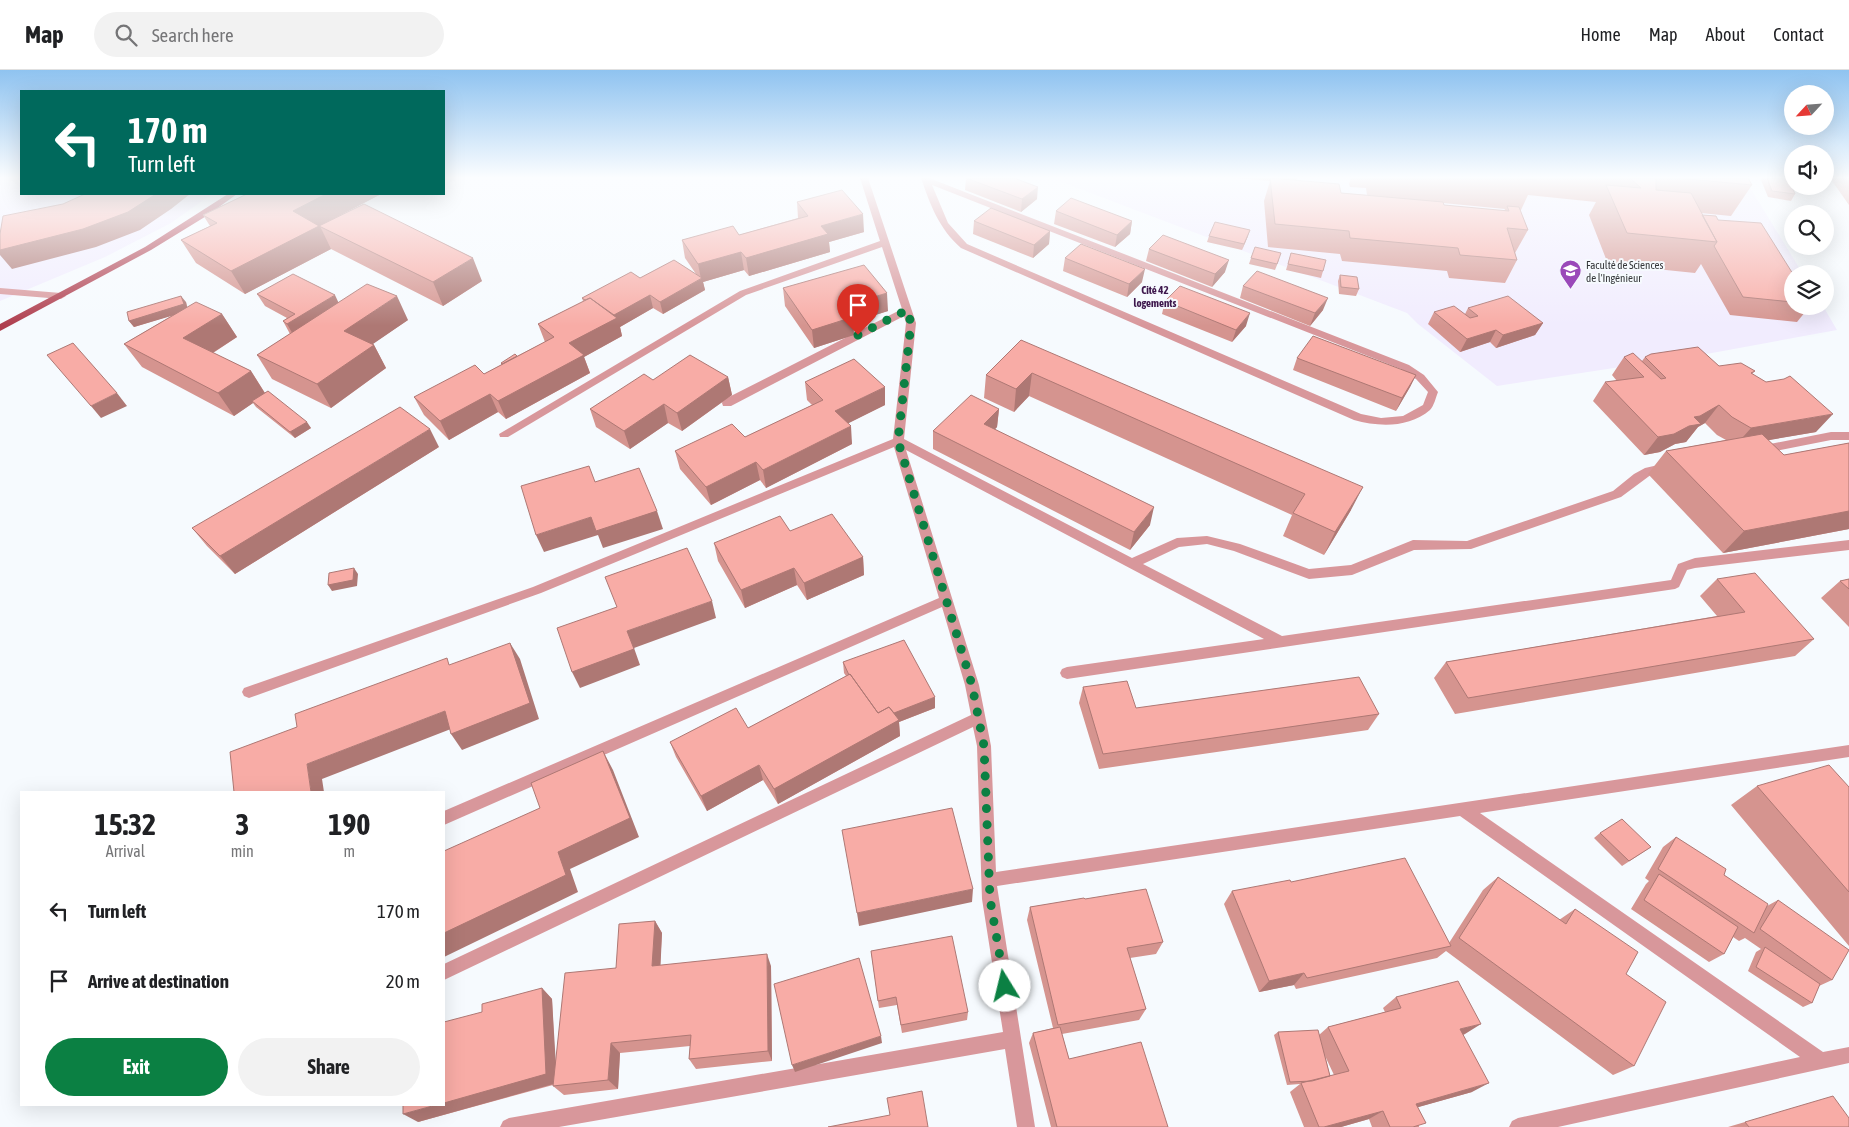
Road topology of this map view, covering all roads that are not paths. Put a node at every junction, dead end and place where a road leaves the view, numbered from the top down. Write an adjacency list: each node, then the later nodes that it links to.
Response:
1 (180, 227): 7 (main road)
2 (881, 227): 5 (street)
3 (945, 227): 4 (street)
4 (1048, 227)
5 (886, 242): 8 (street); 11 (street)
6 (0, 291): 7 (street)
7 (61, 296): 9 (main road)
8 (907, 310): 10 (street); 13 (street)
9 (0, 328)
10 (727, 403)
11 (504, 434)
12 (1849, 436): 14 (street)
13 (898, 441): 17 (street); 18 (street); 21 (street)
14 (1745, 453)
15 (1678, 465): 17 (street)
16 (1849, 545): 19 (street)
17 (1132, 564): 19 (street)
18 (946, 600): 22 (street); 25 (street)
19 (1281, 642): 20 (street)
20 (1067, 673)
21 (249, 692)
22 (978, 718): 26 (street); 27 (street)
23 (1849, 751): 24 (street)
24 (1461, 808): 26 (street); 30 (street)
25 (445, 818)
26 (989, 880): 28 (street)
27 (445, 972)
28 (1013, 1039): 31 (street); 32 (street)
29 (1849, 1055): 30 (street)
30 (1819, 1060): 33 (street)
31 (509, 1127)
32 (1026, 1127)
33 (1518, 1127)

